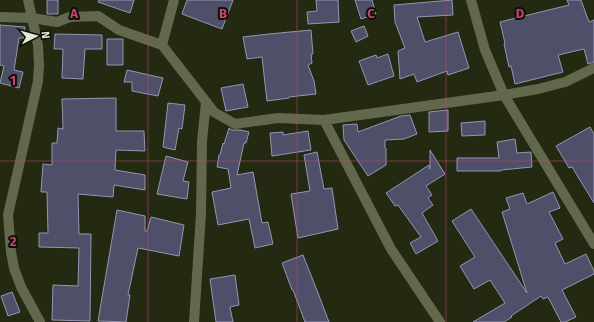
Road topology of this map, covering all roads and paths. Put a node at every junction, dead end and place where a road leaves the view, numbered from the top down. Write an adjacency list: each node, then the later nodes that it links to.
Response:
1 (28, 0): 5 (street)
2 (174, 0): 6 (street)
3 (471, 0): 8 (street)
4 (0, 17): 5 (street)
5 (32, 18): 6 (street); 11 (street)
6 (162, 45): 9 (street)
7 (594, 68): 8 (street)
8 (504, 95): 10 (street); 12 (street)
9 (206, 102): 10 (street); 14 (street)
10 (324, 120): 15 (street)
11 (4, 214): 13 (street)
12 (594, 244)
13 (40, 322)
14 (194, 322)
15 (440, 322)

